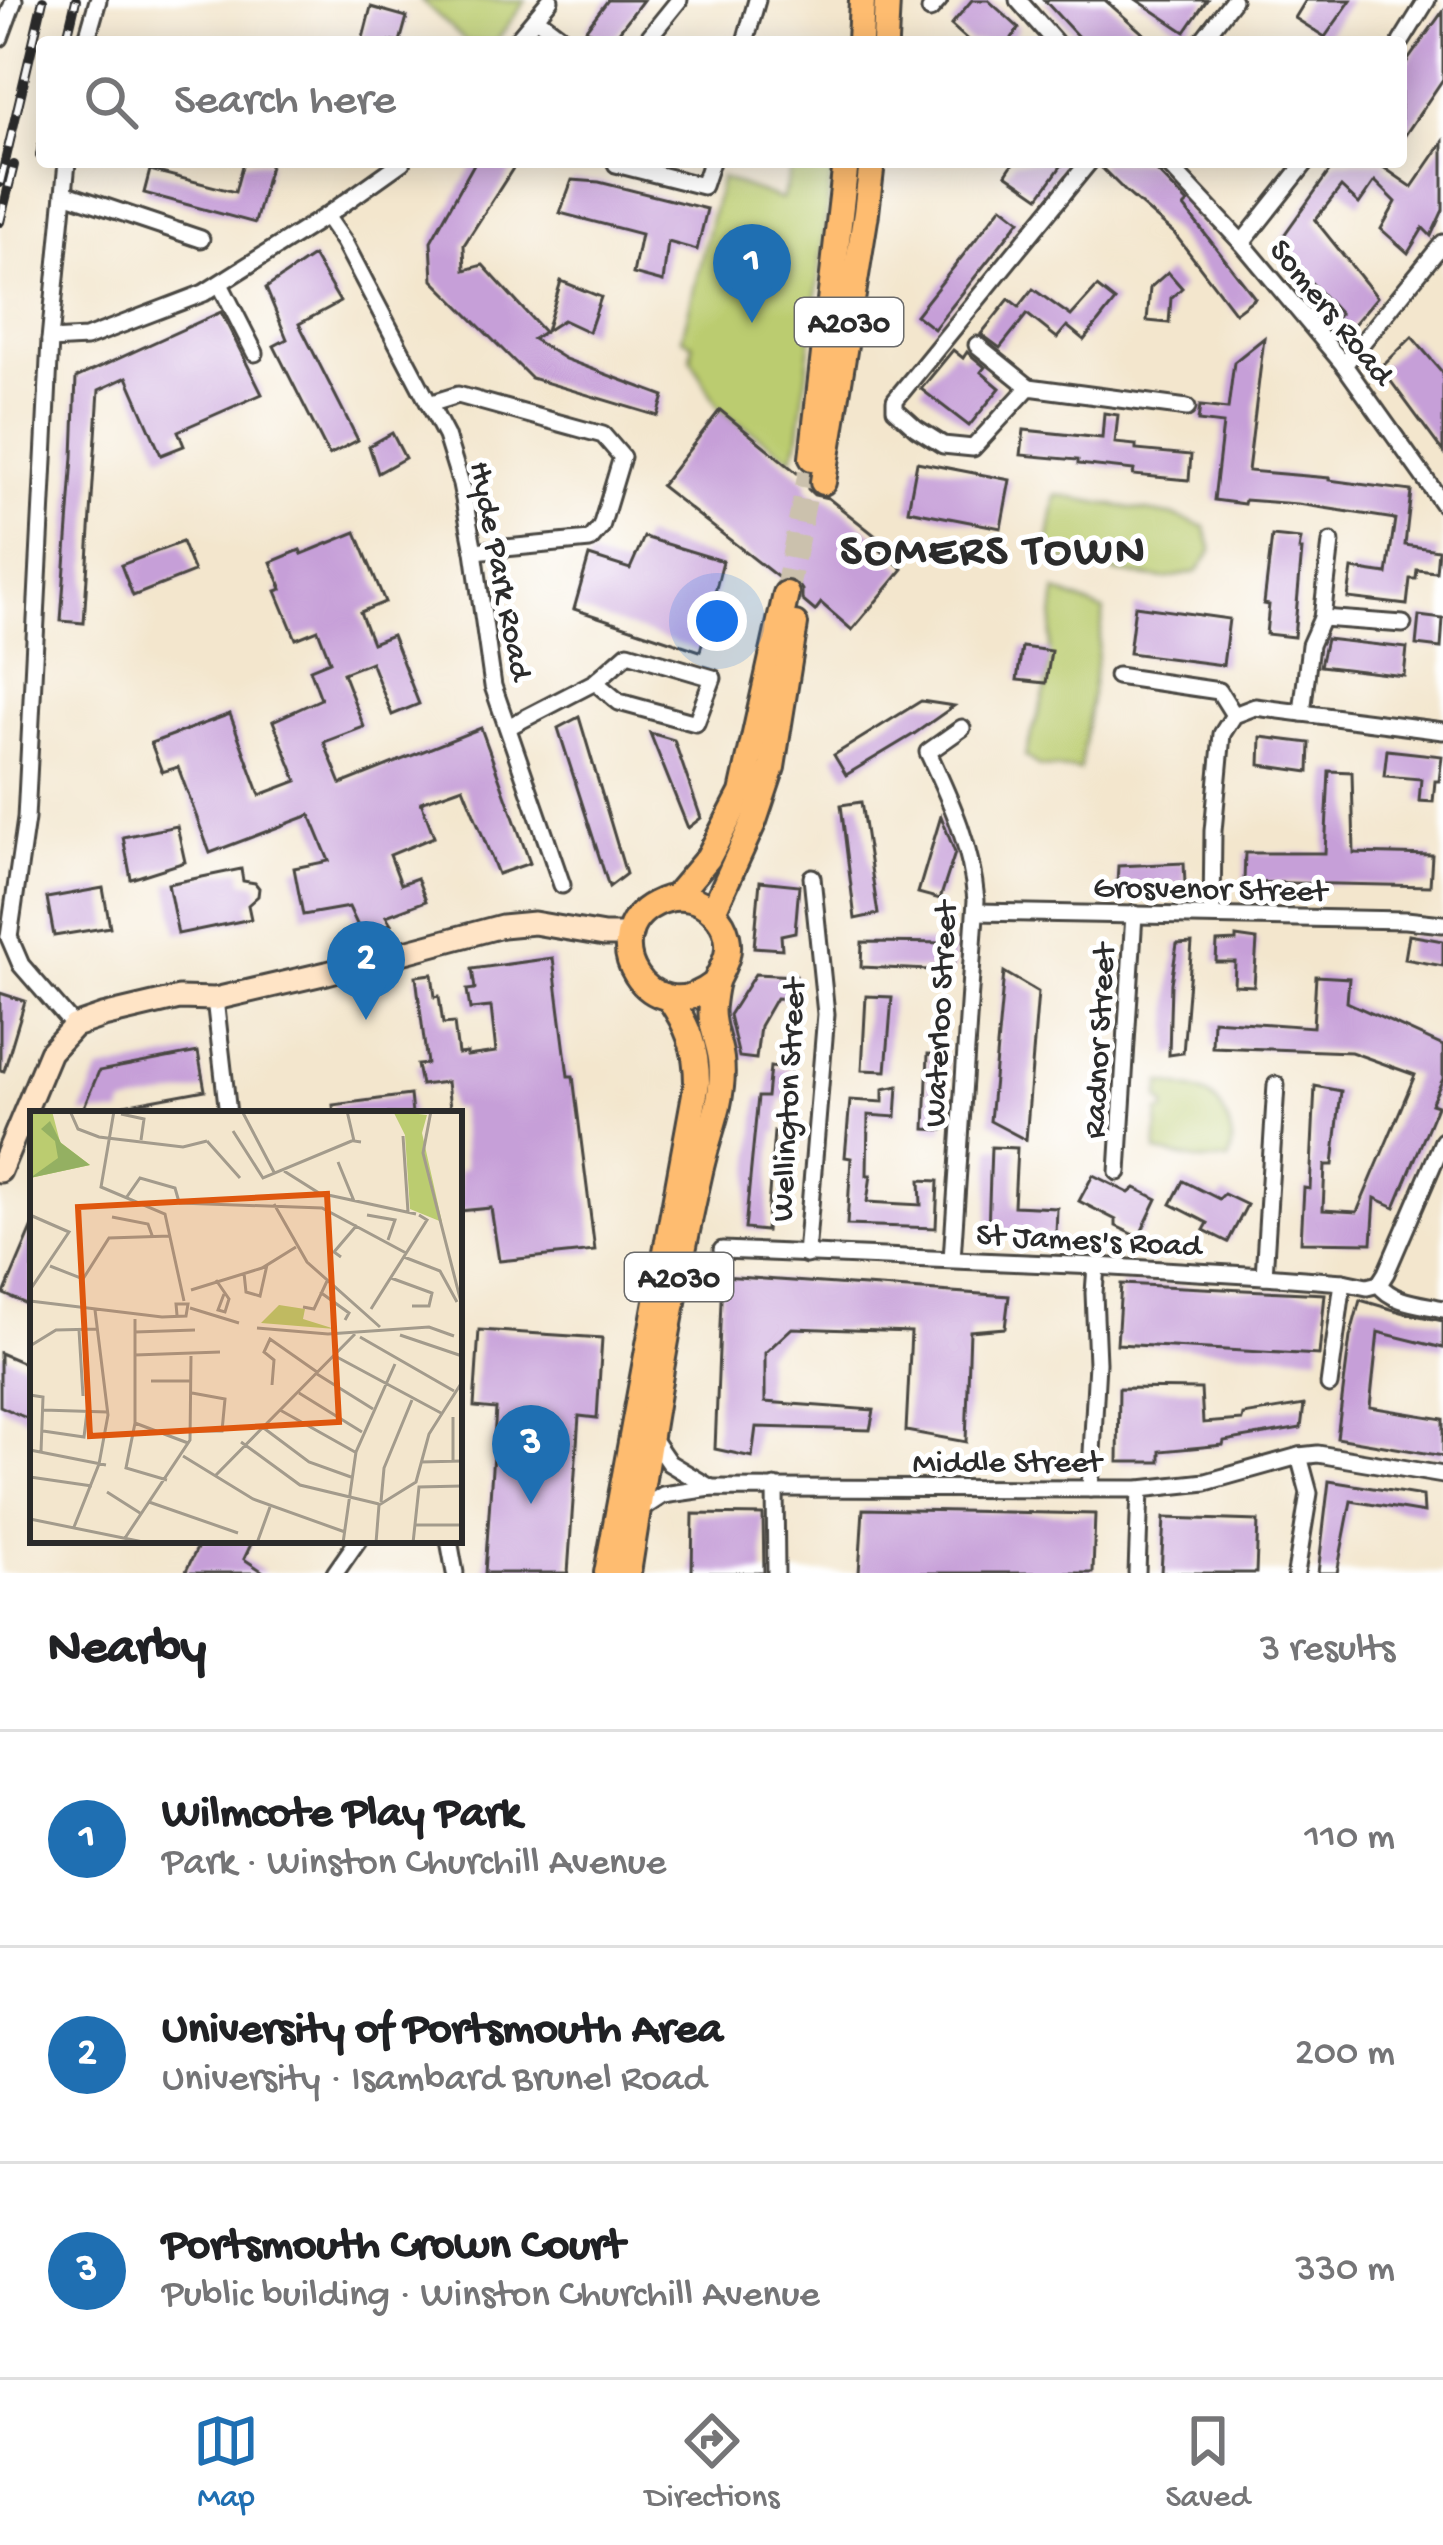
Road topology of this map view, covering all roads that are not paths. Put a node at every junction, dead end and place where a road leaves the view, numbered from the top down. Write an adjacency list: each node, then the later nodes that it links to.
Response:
1 (14, 0): 22 (street)
2 (98, 0): 12 (street)
3 (550, 0): 11 (street)
4 (679, 0): 15 (street)
5 (757, 0): 16 (street)
6 (862, 0): 17 (main road)
7 (887, 0): 18 (main road)
8 (1232, 0): 20 (street)
9 (1426, 0): 21 (street)
10 (1022, 2): 19 (street)
11 (536, 18): 13 (street); 14 (street)
12 (88, 36)
13 (520, 36)
14 (560, 36)
15 (650, 36)
16 (748, 36)
17 (860, 36)
18 (885, 36)
19 (1045, 36)
20 (1205, 36)
21 (1405, 36)
22 (0, 38)
23 (66, 168): 32 (street)
24 (394, 168): 33 (street)
25 (632, 168): 26 (street)
26 (709, 168)
27 (845, 168): 28 (main road, A2030)
28 (871, 168)
29 (1084, 168): 42 (street)
30 (1172, 168): 35 (street, Somers Road)
31 (1301, 168): 35 (street)
32 (64, 193): 34 (street); 38 (street)
33 (326, 216): 37 (street); 43 (street, Hyde Park Road)
34 (201, 239)
35 (1242, 243): 41 (street, Somers Road)
36 (1443, 243): 41 (street)
37 (220, 284): 38 (street); 40 (street)
38 (50, 340): 66 (street)
39 (977, 345): 42 (street)
40 (255, 353)
41 (1344, 365): 45 (street, Somers Road)
42 (1029, 388): 44 (street)
43 (429, 404): 47 (street, Hyde Park Road); 47 (street)
44 (1186, 408)
45 (1441, 497)
46 (1331, 542): 48 (street)
47 (474, 551): 54 (street, Hyde Park Road)
48 (1322, 618): 49 (street); 52 (street)
49 (1402, 624)
50 (1117, 676): 53 (street)
51 (595, 682): 51 (street); 54 (street)
52 (1302, 713): 53 (street); 56 (street)
53 (1234, 715): 63 (street)
54 (508, 728): 58 (street, Hyde Park Road)
55 (962, 728): 61 (street, Waterloo Street)
56 (1443, 731)
57 (812, 877): 77 (street, Wellington Street)
58 (562, 885)
59 (675, 897): 60 (main road); 60 (main road); 65 (main road)
60 (712, 911): 67 (main road)
61 (976, 912): 62 (street, Grosvenor Street); 78 (street, Waterloo Street)
62 (1134, 914): 63 (street, Grosvenor Street); 75 (street, Radnor Street)
63 (1212, 915): 64 (street, Grosvenor Street)
64 (1443, 923)
65 (631, 935): 68 (main road); 69 (street)
66 (4, 938): 70 (street)
67 (714, 983): 68 (main road); 85 (main road, A2030)
68 (669, 998): 97 (main road, A2030)
69 (215, 999): 70 (street); 72 (street)
70 (74, 1026): 74 (street)
71 (1276, 1084): 80 (street)
72 (228, 1111)
73 (1443, 1141): 82 (street)
74 (0, 1171)
75 (1118, 1172)
76 (722, 1250): 77 (street, St James's Road)
77 (806, 1255): 78 (street, St James's Road)
78 (952, 1259): 79 (street, St James's Road)
79 (1096, 1266): 80 (street, St James's Road); 90 (street)
80 (1264, 1276): 81 (street, St James's Road)
81 (1342, 1282): 82 (street, St James's Road); 84 (street)
82 (1379, 1284): 83 (street, St James's Road)
83 (1443, 1309)
84 (1329, 1385)
85 (650, 1436): 89 (street); 92 (main road, A2030)
86 (1299, 1456): 87 (street); 91 (street, Middle Street); 101 (street)
87 (1443, 1475)
88 (776, 1487): 89 (street, Middle Street); 90 (street, Middle Street); 99 (street)
89 (711, 1488): 92 (street, Middle Street)
90 (1090, 1489): 91 (street, Middle Street)
91 (1140, 1490): 100 (street)
92 (638, 1512): 98 (main road, A2030)
93 (356, 1543): 95 (street)
94 (450, 1543): 96 (street)
95 (335, 1573)
96 (455, 1573)
97 (608, 1573)
98 (628, 1573)
99 (776, 1573)
100 (1137, 1573)
101 (1296, 1573)

